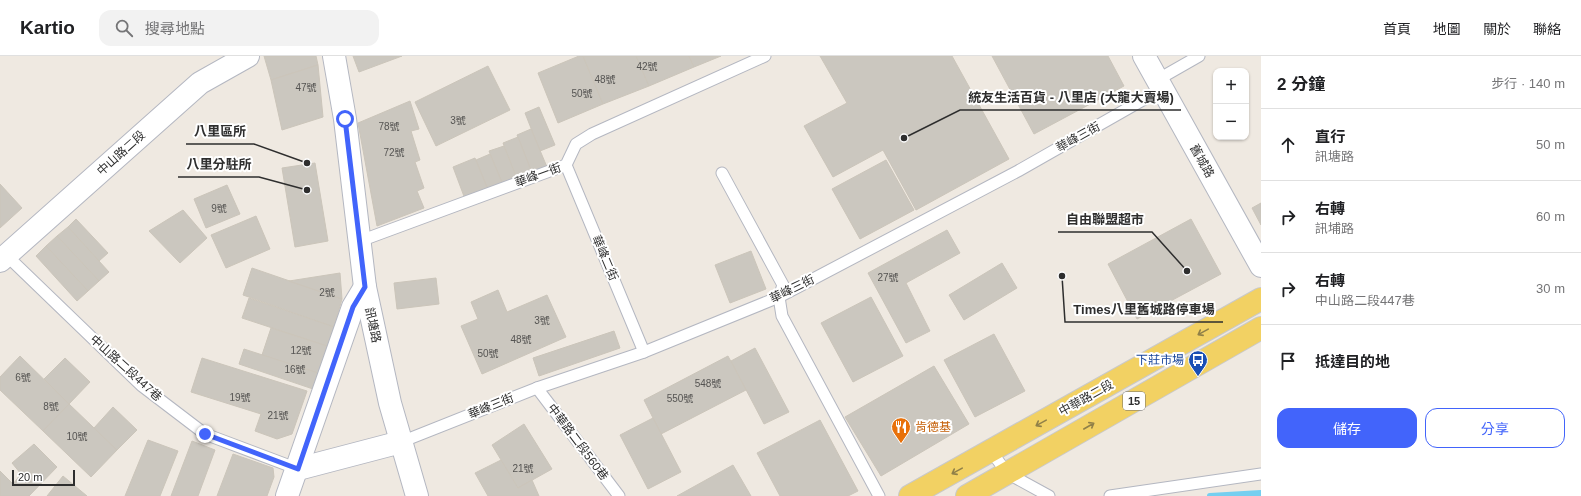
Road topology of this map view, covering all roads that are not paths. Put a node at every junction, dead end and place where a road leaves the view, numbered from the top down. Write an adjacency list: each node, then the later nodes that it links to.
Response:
1 (248, 56): 10 (street, 中山路二段)
2 (334, 56): 9 (street, 訊塘路)
3 (765, 56): 7 (lane, 華峰一街)
4 (1144, 56): 6 (street, 舊城路)
5 (1199, 56): 6 (lane, 華峰三街)
6 (1160, 85): 11 (street, 舊城路); 13 (lane, 華峰三街)
7 (566, 165): 9 (lane, 華峰一街); 16 (lane, 華峰二街)
8 (722, 173): 13 (lane)
9 (360, 241): 12 (street, 訊塘路)
10 (2, 255): 20 (lane, 中山路二段447巷)
11 (1261, 266)
12 (365, 287): 18 (street, 訊塘路); 20 (street)
13 (779, 297): 16 (lane, 華峰三街); 26 (lane)
14 (1261, 299): 19 (main road, 中華路二段 / 15, one-way to 19)
15 (1261, 328): 21 (main road, 15, one-way to 15)
16 (644, 352): 17 (lane, 華峰三街)
17 (537, 388): 18 (lane, 華峰三街); 25 (lane, 中華路二段560巷)
18 (401, 442): 20 (street); 24 (street, 訊塘路)
19 (991, 452): 21 (lane); 27 (main road, 中華路二段 / 15, one-way to 27)
20 (298, 469): 23 (street)
21 (1007, 473): 28 (main road, 15); 29 (lane)
22 (1261, 474): 30 (lane)
23 (287, 496)
24 (417, 496)
25 (619, 496)
26 (879, 496)
27 (910, 496)
28 (967, 496)
29 (1049, 496)
30 (1110, 496)

